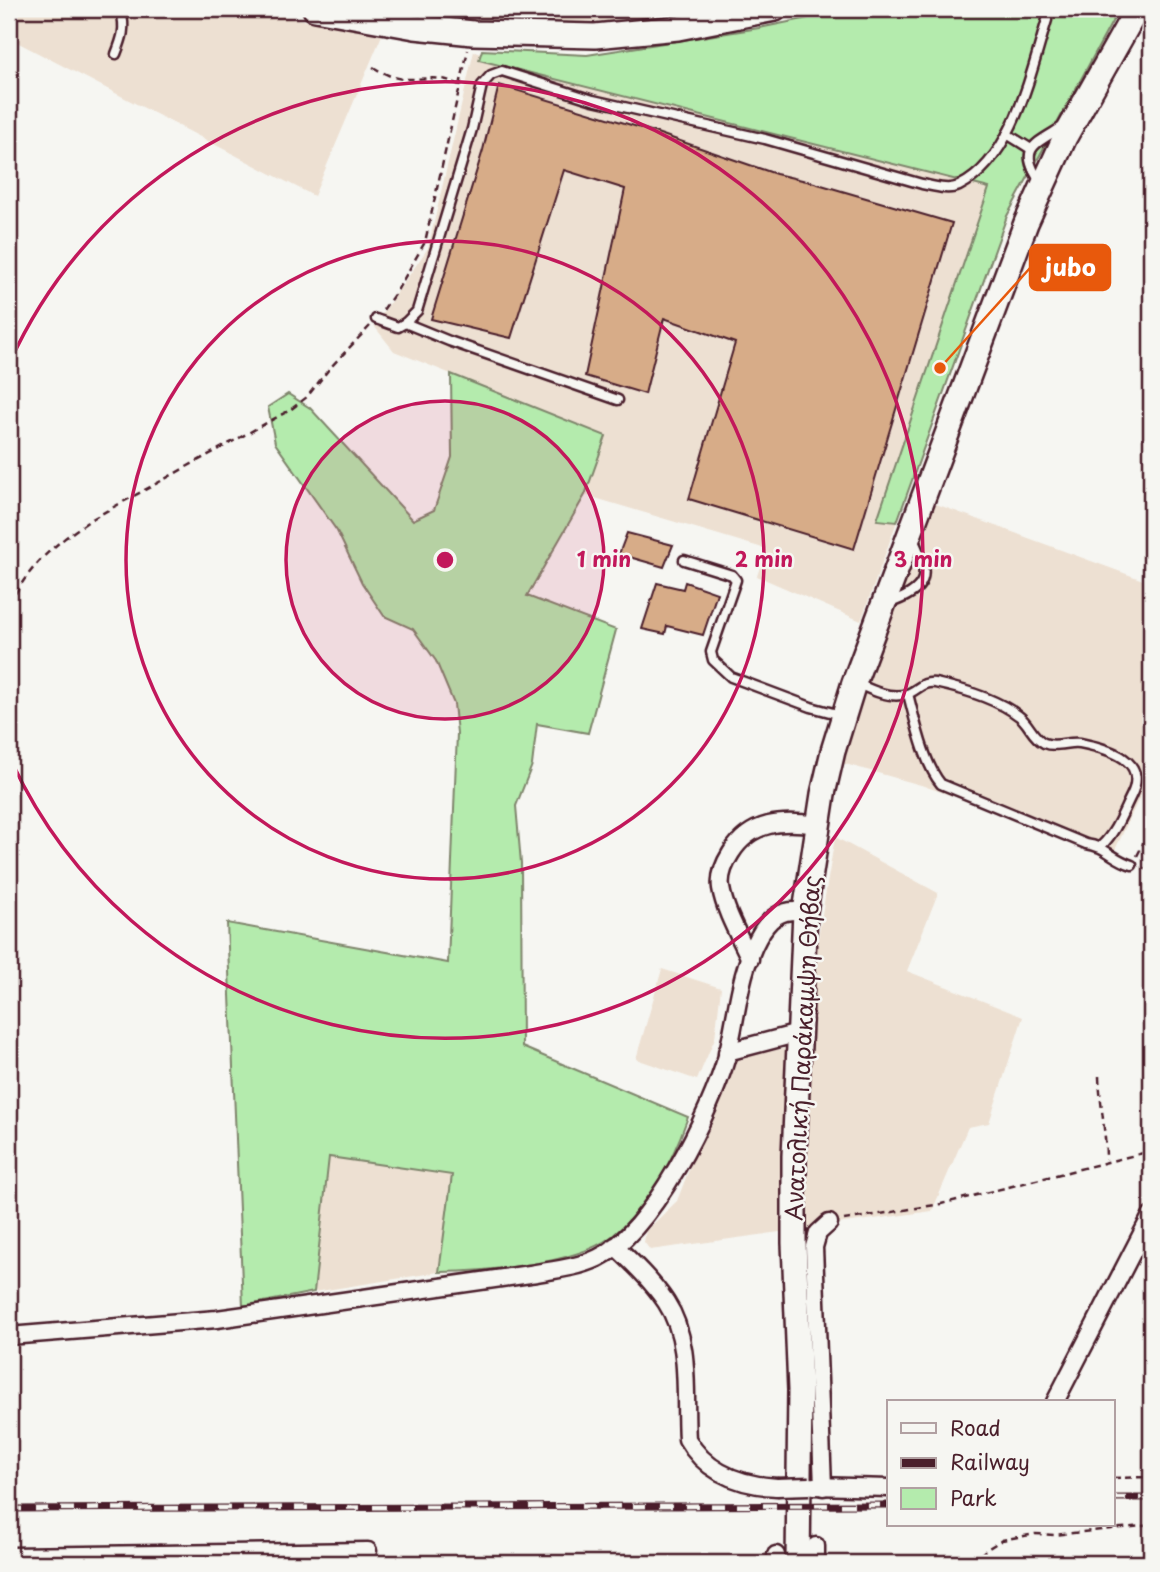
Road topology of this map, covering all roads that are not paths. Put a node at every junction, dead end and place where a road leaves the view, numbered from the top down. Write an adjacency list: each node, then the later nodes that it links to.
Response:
1 (114, 9): 8 (lane)
2 (315, 9): 7 (main road)
3 (434, 9): 7 (lane)
4 (775, 9): 7 (main road)
5 (1137, 9): 9 (main road, Ανατολική Παράκαμψη Θήβας)
6 (1047, 20): 10 (lane)
7 (415, 27)
8 (116, 54)
9 (1075, 118): 11 (lane); 12 (main road, Ανατολική Παράκαμψη Θήβας)
10 (1007, 134): 11 (lane); 14 (lane)
11 (1031, 149): 12 (lane)
12 (1042, 186): 17 (main road, Ανατολική Παράκαμψη Θήβας)
13 (376, 319): 14 (lane)
14 (405, 323): 15 (lane)
15 (618, 400)
16 (684, 560): 19 (lane)
17 (854, 683): 18 (lane); 19 (main road, Ανατολική Παράκαμψη Θήβας)
18 (908, 694): 21 (lane); 21 (lane)
19 (844, 715): 20 (main road, Ανατολική Παράκαμψη Θήβας)
20 (817, 825): 23 (main road, Ανατολική Παράκαμψη Θήβας); 24 (street)
21 (1101, 846): 22 (lane)
22 (1132, 865)
23 (805, 912): 24 (street); 25 (main road, Ανατολική Παράκαμψη Θήβας)
24 (750, 959): 26 (street)
25 (799, 1033): 26 (street); 39 (main road, Ανατολική Παράκαμψη Θήβας)
26 (727, 1052): 29 (street)
27 (1151, 1216): 31 (street)
28 (829, 1223): 32 (street)
29 (615, 1246): 30 (street); 32 (street, bridge)
30 (9, 1336)
31 (1056, 1400)
32 (816, 1487): 33 (street)
33 (887, 1488)
34 (816, 1545): 40 (street)
35 (368, 1551): 37 (street)
36 (9, 1556): 38 (street)
37 (323, 1557): 38 (street)
38 (156, 1558)
39 (784, 1561)
40 (816, 1563)

